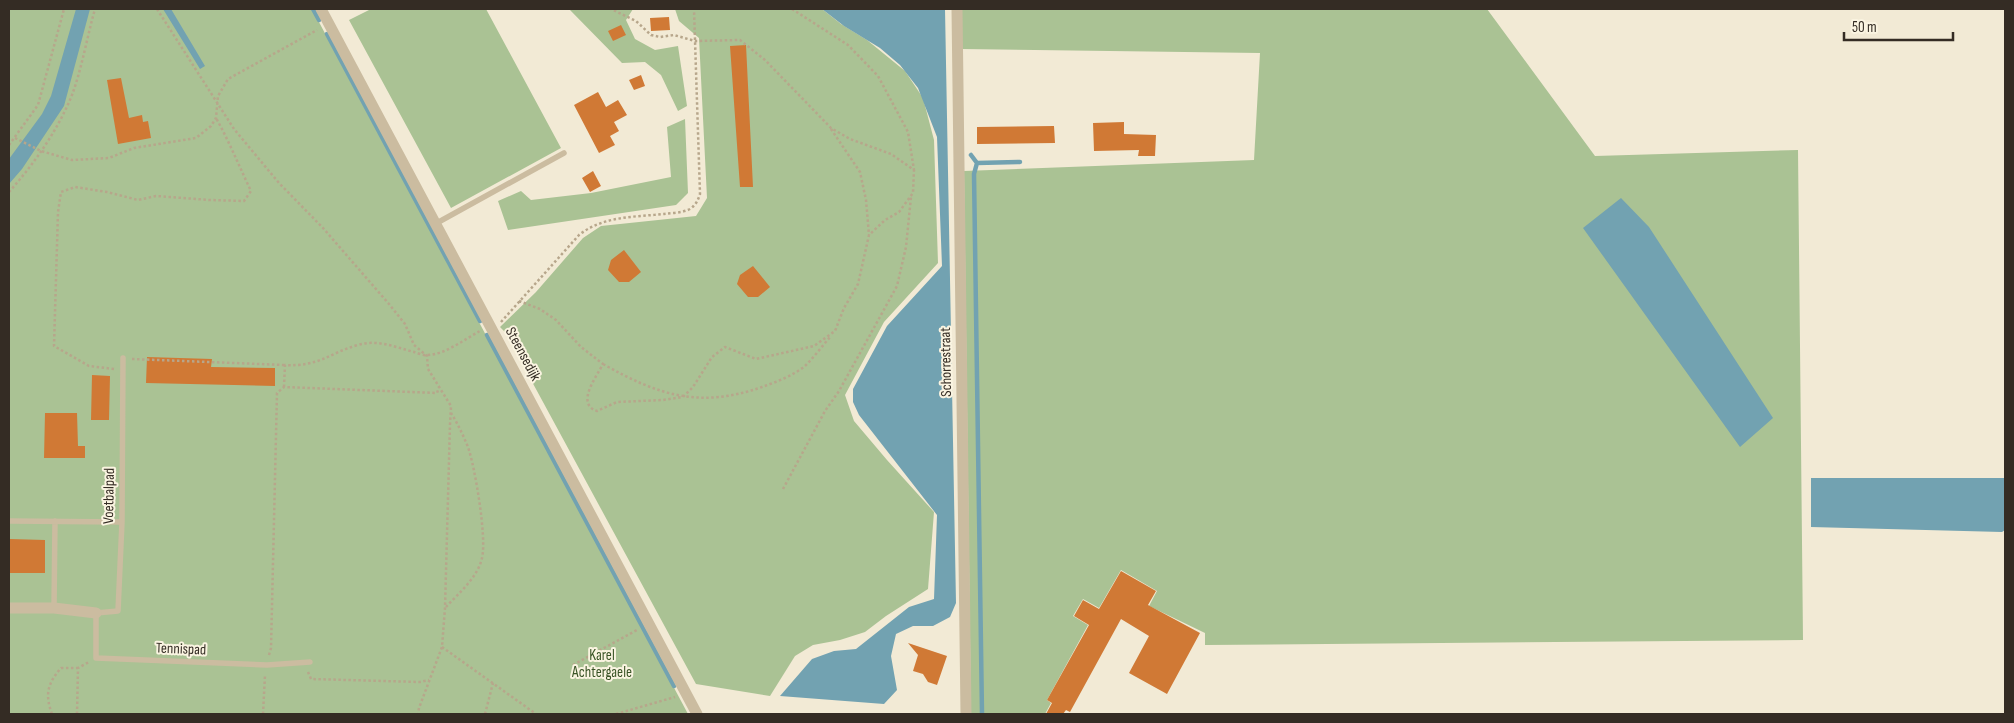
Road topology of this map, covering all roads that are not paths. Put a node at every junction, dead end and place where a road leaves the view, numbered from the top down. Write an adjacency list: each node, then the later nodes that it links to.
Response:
1 (321, 9): 4 (street, Steensedijk)
2 (957, 9): 14 (street, Schorrestraat)
3 (564, 154): 4 (lane)
4 (435, 224): 13 (street, Steensedijk)
5 (123, 358): 8 (lane, Voetbalpad)
6 (9, 521): 7 (lane)
7 (55, 521): 8 (lane); 10 (lane)
8 (122, 522): 11 (lane, Voetbalpad)
9 (9, 608): 10 (street)
10 (54, 608): 11 (street)
11 (96, 613): 12 (lane, Tennispad)
12 (310, 662)
13 (697, 714)
14 (966, 714)

